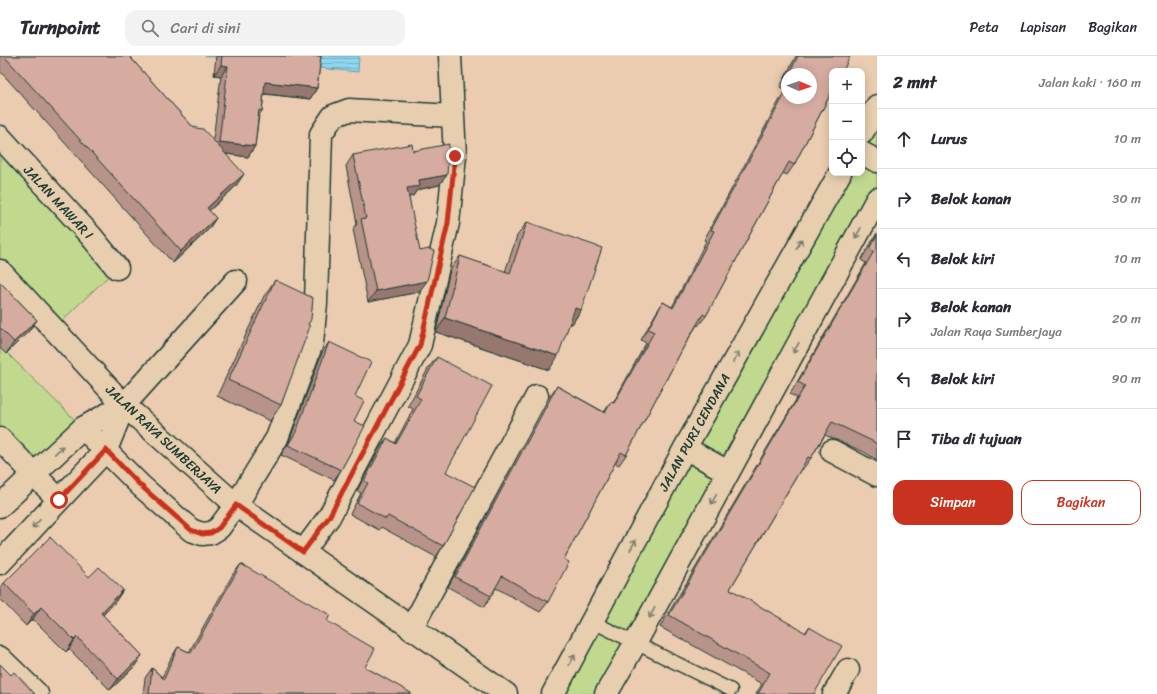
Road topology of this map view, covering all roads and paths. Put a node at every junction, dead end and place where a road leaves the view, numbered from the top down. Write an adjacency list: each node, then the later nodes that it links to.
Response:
1 (450, 56): 3 (street)
2 (877, 106): 4 (street)
3 (452, 116): 24 (street); 26 (street)
4 (865, 128)
5 (0, 137): 10 (street, JALAN MAWAR I)
6 (865, 155): 7 (street)
7 (877, 161)
8 (838, 176): 17 (street, JALAN PURI CENDANA, one-way to 8)
9 (877, 199): 20 (street, one-way to 20)
10 (118, 268)
11 (0, 271): 14 (street, JALAN RAYA SUMBERJAYA)
12 (236, 281): 14 (street)
13 (537, 396): 29 (street)
14 (124, 405): 15 (street); 18 (street); 24 (street, JALAN RAYA SUMBERJAYA)
15 (83, 428): 18 (street); 21 (street, one-way to 15)
16 (0, 439): 21 (street)
17 (685, 448): 20 (street); 28 (street, JALAN PURI CENDANA, one-way to 17)
18 (106, 450): 23 (street); 24 (street)
19 (832, 451): 22 (street)
20 (728, 472): 30 (street, one-way to 30)
21 (35, 473): 23 (street); 25 (street)
22 (877, 475)
23 (59, 500): 27 (street, one-way to 27)
24 (236, 505): 26 (street, JALAN RAYA SUMBERJAYA)
25 (0, 506)
26 (303, 552): 29 (street, JALAN RAYA SUMBERJAYA)
27 (0, 563)
28 (593, 622): 30 (lane); 36 (street, JALAN PURI CENDANA, one-way to 28)
29 (411, 629): 35 (street, JALAN RAYA SUMBERJAYA)
30 (636, 642): 33 (lane); 37 (street)
31 (0, 658): 34 (street)
32 (848, 670): 38 (street)
33 (731, 690)
34 (37, 694)
35 (506, 694)
36 (553, 694)
37 (606, 694)
38 (834, 694)

